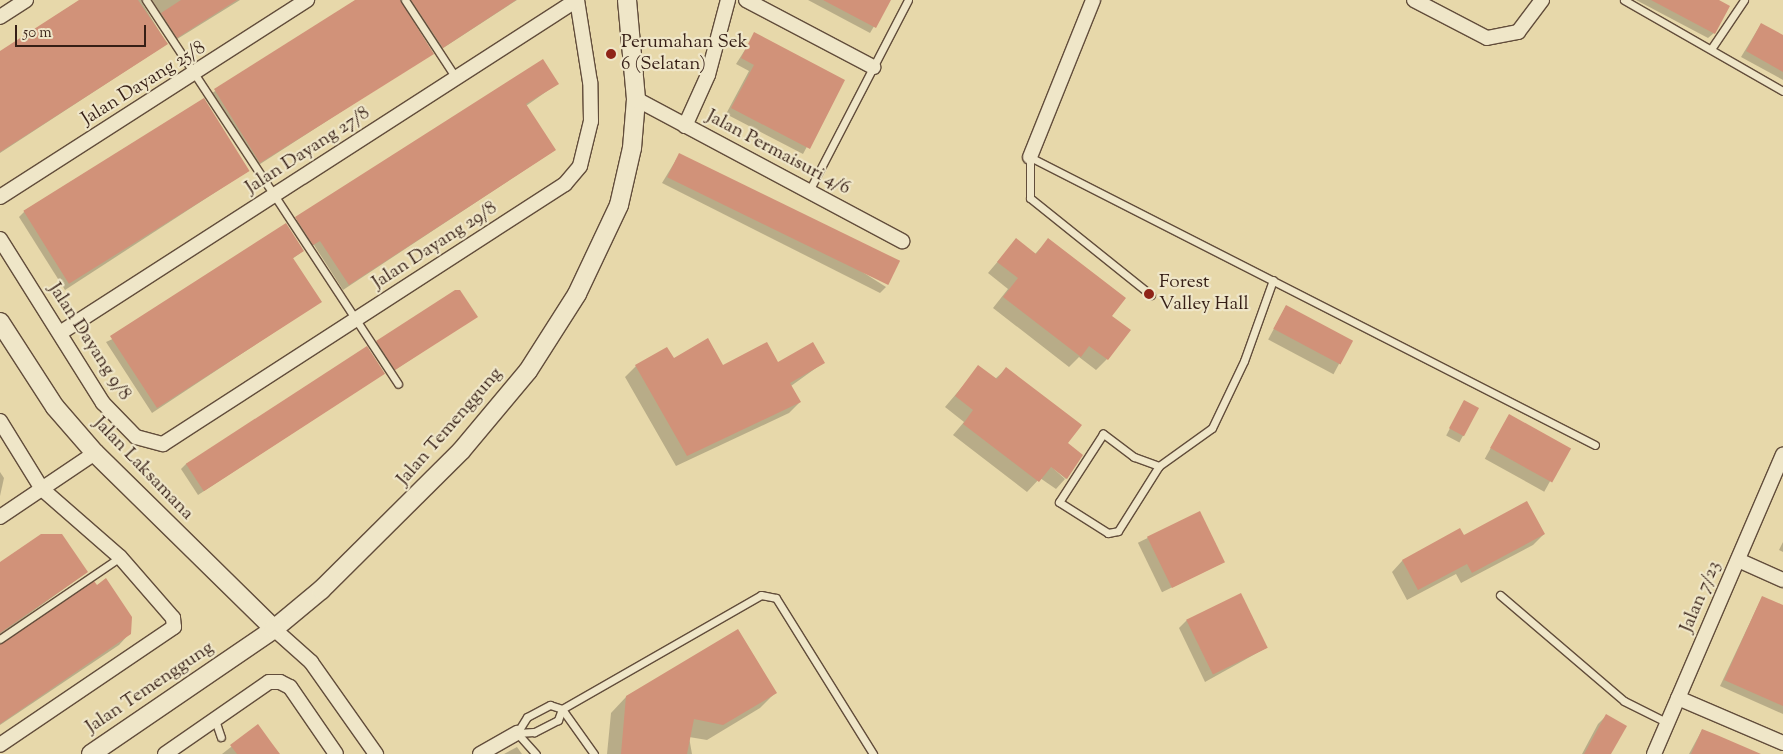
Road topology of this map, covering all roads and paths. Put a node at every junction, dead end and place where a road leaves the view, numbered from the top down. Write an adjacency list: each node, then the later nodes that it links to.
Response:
1 (26, 0): 15 (street)
2 (146, 0): 18 (lane)
3 (307, 0): 18 (street, Jalan Dayang 25/8)
4 (405, 0): 19 (lane)
5 (577, 0): 19 (street, Jalan Dayang 27/8); 31 (street, Jalan Dayang 29/8)
6 (627, 0): 21 (street, Jalan Temenggung)
7 (728, 0): 22 (street)
8 (746, 0): 17 (street)
9 (908, 0): 17 (lane)
10 (1093, 0): 23 (street)
11 (1414, 0): 12 (street)
12 (1542, 0)
13 (1624, 0): 16 (lane)
14 (1744, 0): 16 (lane)
15 (0, 17)
16 (1711, 50): 20 (lane)
17 (873, 67): 24 (lane)
18 (195, 75): 25 (lane); 26 (street, Jalan Dayang 25/8)
19 (456, 78): 25 (street, Jalan Dayang 27/8)
20 (1783, 91)
21 (636, 99): 22 (street, Jalan Permaisuri 4/6); 47 (street, Jalan Temenggung)
22 (685, 126): 24 (street, Jalan Permaisuri 4/6)
23 (1030, 157): 29 (lane); 30 (lane)
24 (809, 191): 28 (street, Jalan Permaisuri 4/6)
25 (274, 196): 31 (lane); 33 (street, Jalan Dayang 27/8)
26 (0, 197)
27 (0, 240): 33 (street, Jalan Dayang 9/8)
28 (902, 241)
29 (1273, 280): 37 (lane); 40 (lane)
30 (1151, 295)
31 (354, 320): 34 (lane); 36 (street, Jalan Dayang 29/8)
32 (0, 322): 38 (street, Jalan Laksamana)
33 (60, 333): 36 (street, Jalan Dayang 9/8)
34 (398, 384)
35 (0, 420): 41 (street)
36 (163, 444)
37 (1595, 445)
38 (95, 453): 41 (street); 47 (street, Jalan Laksamana)
39 (1783, 455): 44 (street, Jalan 7/23)
40 (1159, 466): 40 (lane)
41 (42, 489): 42 (street); 43 (street)
42 (0, 517)
43 (120, 557): 48 (lane); 56 (street)
44 (1738, 560): 45 (street); 49 (street, Jalan 7/23)
45 (1783, 580)
46 (1500, 595): 52 (lane)
47 (274, 629): 57 (street, Jalan Temenggung); 60 (street)
48 (0, 639)
49 (1678, 698): 52 (street, Jalan 7/23); 55 (street)
50 (562, 709): 53 (lane); 53 (lane); 63 (lane); 64 (lane)
51 (215, 720): 54 (lane); 58 (street); 59 (street)
52 (1668, 723): 65 (street, Jalan 7/23)
53 (517, 732): 61 (street); 62 (lane)
54 (221, 737)
55 (1783, 743)
56 (0, 745)
57 (92, 754)
58 (165, 754)
59 (336, 754)
60 (376, 754)
61 (480, 754)
62 (536, 754)
63 (594, 754)
64 (873, 754)
65 (1654, 754)

